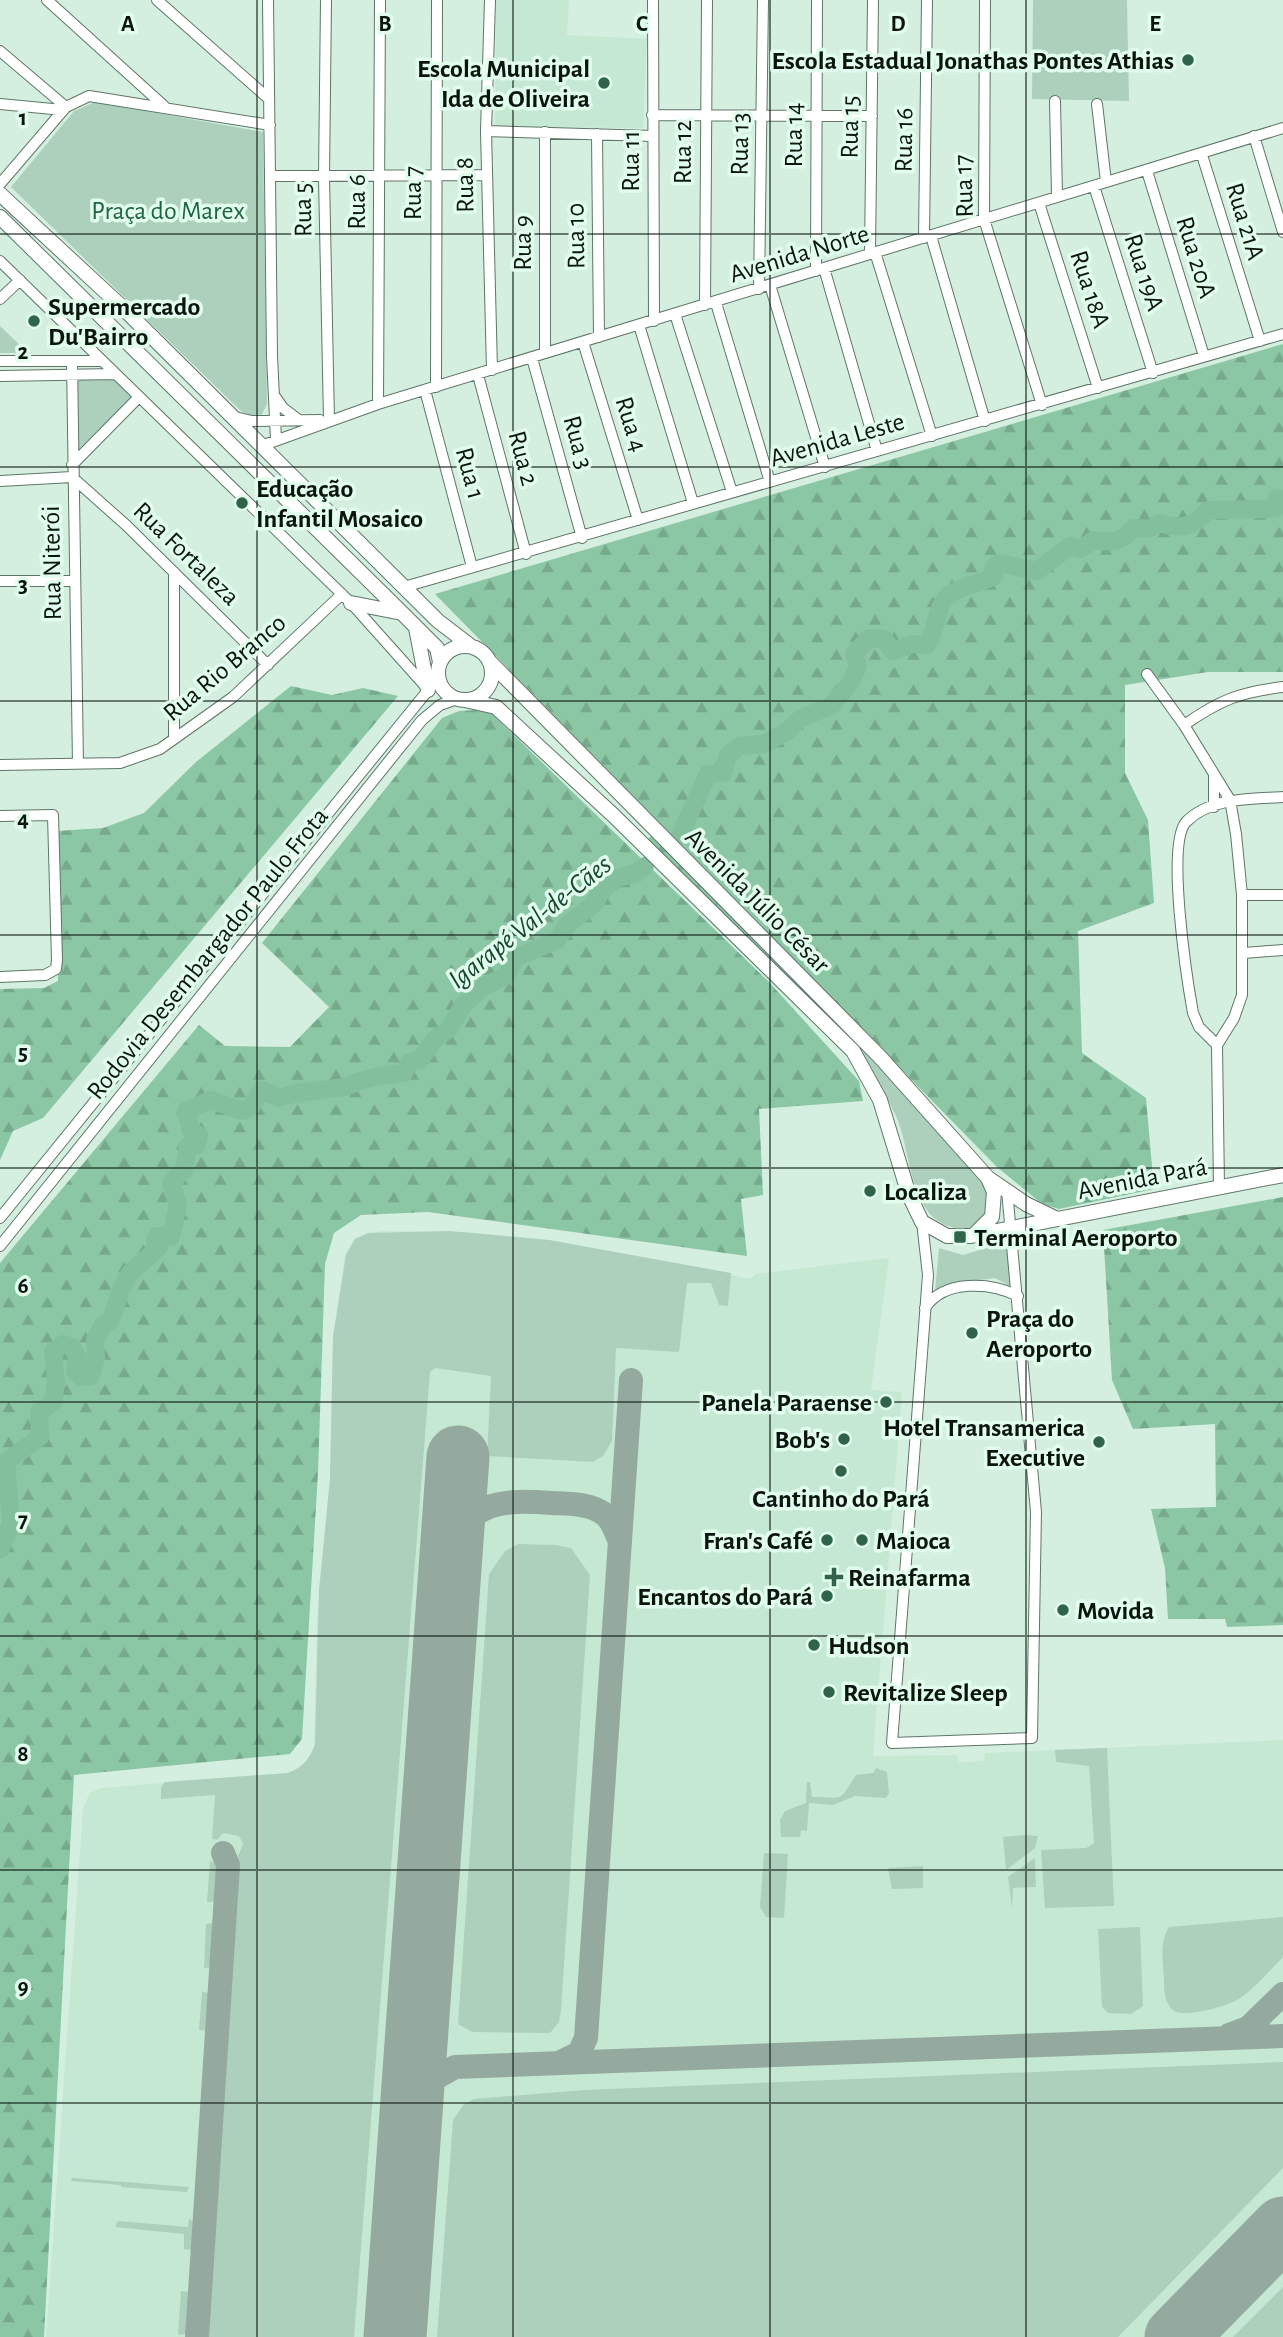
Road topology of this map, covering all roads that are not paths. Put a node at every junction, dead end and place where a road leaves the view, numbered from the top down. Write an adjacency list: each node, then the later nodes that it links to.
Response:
1 (47, 0): 20 (street)
2 (158, 0): 16 (street)
3 (268, 0): 16 (street)
4 (326, 0): 40 (street, Rua 5)
5 (380, 0): 38 (street, Rua 6)
6 (437, 0): 39 (street, Rua 7)
7 (490, 0): 29 (street, Rua 8)
8 (653, 0): 22 (street, Rua 11)
9 (707, 0): 23 (street, Rua 12)
10 (763, 0): 24 (street, Rua 13)
11 (817, 0): 25 (street, Rua 14)
12 (873, 0): 26 (street, Rua 15)
13 (927, 0): 50 (street, Rua 16)
14 (985, 0): 48 (street, Rua 17)
15 (0, 51): 21 (street)
16 (269, 99): 27 (street)
17 (1055, 101): 45 (street)
18 (0, 104): 21 (street)
19 (1097, 104): 41 (street)
20 (164, 106): 21 (street); 27 (street)
21 (65, 108): 42 (street)
22 (652, 115): 23 (street); 32 (street, Rua 11)
23 (705, 115): 24 (street); 57 (street, Rua 12)
24 (762, 116): 25 (street); 55 (street, Rua 13)
25 (816, 116): 26 (street); 53 (street, Rua 14)
26 (872, 116): 51 (street, Rua 15)
27 (270, 125): 37 (street)
28 (1283, 128): 33 (street, Avenida Norte)
29 (486, 131): 30 (street); 36 (street, Rua 8)
30 (545, 132): 31 (street); 65 (street, Rua 9)
31 (597, 134): 32 (street); 62 (street, Rua 10)
32 (652, 136): 59 (street, Rua 11)
33 (1254, 136): 34 (street, Avenida Norte); 49 (street)
34 (1202, 155): 35 (street, Avenida Norte); 63 (street, Rua 21A)
35 (1147, 171): 41 (street, Avenida Norte); 66 (street, Rua 20A)
36 (486, 174): 39 (street); 71 (street, Rua 8)
37 (271, 176): 40 (street); 79 (street)
38 (379, 176): 39 (street); 40 (street); 81 (street, Rua 6)
39 (435, 176): 77 (street, Rua 7)
40 (324, 177): 85 (street, Rua 5)
41 (1105, 182): 43 (street, Avenida Norte)
42 (0, 184)
43 (1094, 186): 45 (street, Avenida Norte); 72 (street, Rua 19A)
44 (0, 194): 83 (main road)
45 (1057, 196): 46 (street, Avenida Norte)
46 (1039, 203): 48 (street, Avenida Norte); 78 (street, Rua 18A)
47 (0, 217): 108 (main road)
48 (984, 219): 50 (street, Avenida Norte); 82 (street, Rua 17)
49 (1283, 232)
50 (928, 237): 51 (street, Avenida Norte); 87 (street, Rua 16)
51 (873, 253): 53 (street, Avenida Norte); 88 (street, Rua 15)
52 (0, 261): 54 (street)
53 (820, 270): 55 (street, Avenida Norte); 91 (street, Rua 14)
54 (20, 280): 56 (street); 70 (street)
55 (764, 287): 57 (street, Avenida Norte); 93 (street, Rua 13)
56 (0, 299)
57 (710, 304): 58 (street, Avenida Norte); 96 (street, Rua 12)
58 (675, 314): 59 (street, Avenida Norte); 97 (street)
59 (654, 321): 60 (street, Avenida Norte)
60 (639, 325): 62 (street, Avenida Norte); 98 (street)
61 (1283, 334): 63 (street, Avenida Leste)
62 (599, 337): 64 (street, Avenida Norte)
63 (1260, 341): 66 (street, Avenida Leste)
64 (583, 342): 65 (street, Avenida Norte); 99 (street, Rua 4)
65 (545, 353): 67 (street, Avenida Norte)
66 (1204, 356): 72 (street, Avenida Leste)
67 (532, 358): 71 (street, Avenida Norte); 100 (street, Rua 3)
68 (0, 361): 69 (street)
69 (72, 361): 70 (street); 76 (street, Rua Niterói)
70 (100, 361): 73 (street)
71 (492, 370): 74 (street, Avenida Norte)
72 (1153, 373): 78 (street, Avenida Leste)
73 (114, 374): 76 (street); 80 (street)
74 (478, 375): 77 (street, Avenida Norte); 101 (street, Rua 2)
75 (0, 376): 76 (street)
76 (72, 376): 92 (street, Rua Niterói)
77 (431, 388): 81 (street, Avenida Norte); 102 (street, Rua 1)
78 (1098, 388): 82 (street, Avenida Leste)
79 (274, 394): 84 (street); 86 (street)
80 (139, 397): 92 (street); 107 (street)
81 (378, 404): 85 (street, Avenida Norte)
82 (1042, 405): 87 (street, Avenida Leste)
83 (229, 415): 86 (street); 90 (main road)
84 (299, 420): 85 (street); 86 (street)
85 (329, 420): 89 (street, Avenida Norte)
86 (275, 421): 89 (street)
87 (985, 421): 88 (street, Avenida Leste)
88 (932, 436): 91 (street, Avenida Leste)
89 (276, 440): 90 (street, Avenida Norte)
90 (261, 446): 106 (main road)
91 (877, 451): 93 (street, Avenida Leste)
92 (72, 465): 94 (street, Rua Niterói)
93 (825, 467): 96 (street, Avenida Leste)
94 (72, 477): 95 (street); 103 (street, Rua Fortaleza); 104 (street, Rua Niterói)
95 (0, 481)
96 (770, 482): 97 (street, Avenida Leste)
97 (732, 492): 98 (street, Avenida Leste)
98 (693, 503): 99 (street, Avenida Leste)
99 (638, 520): 100 (street, Avenida Leste)
100 (582, 538): 101 (street, Avenida Leste)
101 (526, 554): 102 (street, Avenida Leste)
102 (472, 567): 106 (street, Avenida Leste)
103 (174, 572): 112 (street, Rua Fortaleza); 119 (street)
104 (74, 581): 105 (street); 120 (street, Rua Niterói)
105 (0, 582)
106 (404, 587): 110 (main road)
107 (346, 599): 108 (main road); 112 (street, Rua Rio Branco); 116 (street)
108 (402, 613): 109 (main road)
109 (416, 626): 113 (main road); 116 (main road)
110 (472, 647): 111 (main road); 113 (main road)
111 (489, 662): 117 (main road); 134 (main road, Avenida Júlio César)
112 (268, 665): 119 (street, Rua Rio Branco)
113 (439, 670): 116 (street, Rodovia Desembargador Paulo Frota); 117 (main road)
114 (1147, 674): 118 (street)
115 (1283, 687): 118 (street)
116 (428, 690): 137 (street, Rodovia Desembargador Paulo Frota)
117 (461, 700): 139 (main road, Avenida Júlio César); 142 (street, Rodovia Desembargador Paulo Frota)
118 (1184, 725): 122 (street)
119 (174, 738): 120 (street, Rua Rio Branco)
120 (78, 764): 121 (street, Rua Rio Branco)
121 (0, 765)
122 (1214, 774): 124 (street); 125 (street)
123 (1283, 797): 124 (street)
124 (1230, 800): 125 (street); 127 (street)
125 (1214, 807): 132 (street)
126 (0, 816): 131 (street)
127 (1242, 895): 128 (street); 130 (street)
128 (1283, 895)
129 (1283, 950): 130 (street)
130 (1244, 953): 132 (street)
131 (0, 977)
132 (1217, 1045): 135 (street)
133 (1283, 1175): 135 (main road, Avenida Pará)
134 (988, 1178): 136 (main road, Avenida Júlio César); 141 (main road)
135 (1219, 1188): 138 (main road, Avenida Pará)
136 (1007, 1190): 138 (main road, Avenida Júlio César); 140 (street, Avenida Júlio César)
137 (0, 1218)
138 (1058, 1219): 140 (main road, Avenida Pará)
139 (922, 1222): 141 (main road); 144 (street, Avenida Júlio César)
140 (1011, 1228): 141 (main road); 143 (street, Avenida Júlio César)
141 (971, 1236)
142 (0, 1245)
143 (1018, 1296): 144 (street); 144 (street, Avenida Júlio César)
144 (925, 1308)

